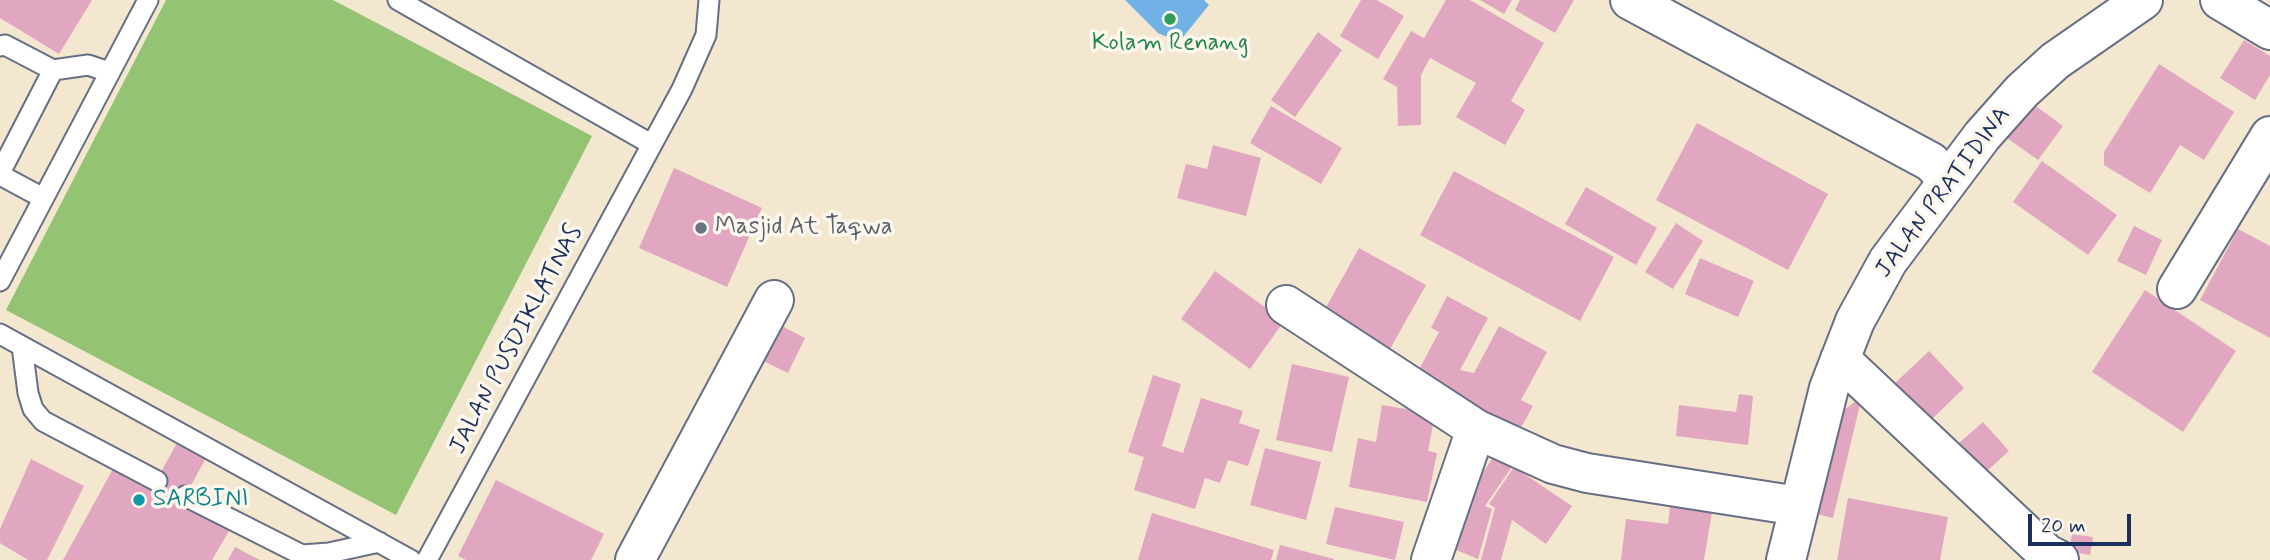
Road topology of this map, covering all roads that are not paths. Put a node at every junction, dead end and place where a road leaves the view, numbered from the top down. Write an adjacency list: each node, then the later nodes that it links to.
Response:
1 (148, 0): 10 (lane)
2 (398, 0): 12 (lane)
3 (709, 0): 12 (lane, JALAN PUSDIKLATNAS)
4 (1630, 0): 14 (street)
5 (2143, 0): 14 (street, JALAN PRATIDINA)
6 (2220, 0): 7 (street)
7 (2270, 30)
8 (0, 46): 9 (lane)
9 (53, 71): 10 (lane); 13 (lane)
10 (109, 72): 15 (lane)
11 (2270, 136): 17 (street)
12 (651, 144): 29 (lane, JALAN PUSDIKLATNAS)
13 (0, 174): 15 (lane)
14 (1948, 180): 22 (street, JALAN PRATIDINA)
15 (44, 198): 16 (lane)
16 (0, 281)
17 (2177, 289)
18 (775, 300): 30 (street)
19 (1286, 305): 23 (street)
20 (0, 334): 21 (lane)
21 (22, 346): 24 (lane); 27 (lane)
22 (1840, 359): 26 (street, JALAN PRATIDINA); 33 (street)
23 (1476, 429): 26 (street); 31 (street)
24 (157, 481)
25 (185, 496): 27 (lane)
26 (1798, 506): 32 (street, JALAN PRATIDINA)
27 (379, 542): 28 (lane)
28 (411, 560)
29 (427, 560)
30 (635, 560)
31 (1431, 560)
32 (1786, 560)
33 (2059, 560)

